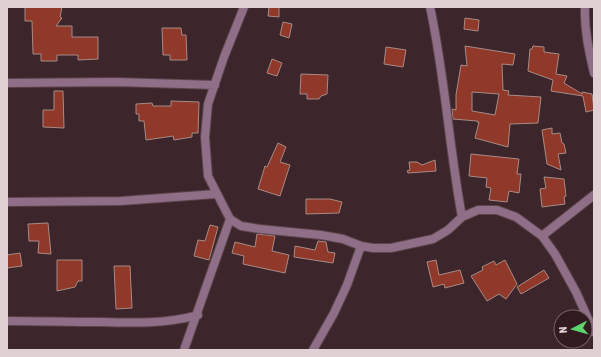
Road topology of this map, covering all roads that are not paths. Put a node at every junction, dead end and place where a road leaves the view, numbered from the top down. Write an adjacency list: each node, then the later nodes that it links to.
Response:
1 (244, 7): 6 (street)
2 (430, 7): 10 (street)
3 (585, 7): 4 (street)
4 (594, 73)
5 (7, 83): 6 (street)
6 (215, 84): 7 (street)
7 (216, 194): 9 (street); 11 (street)
8 (594, 196): 12 (street)
9 (7, 202)
10 (462, 217): 12 (street); 13 (street)
11 (230, 219): 13 (street); 14 (street)
12 (542, 236): 16 (street)
13 (361, 246): 18 (street)
14 (198, 315): 15 (street); 17 (street)
15 (7, 321)
16 (594, 332)
17 (184, 350)
18 (313, 350)

